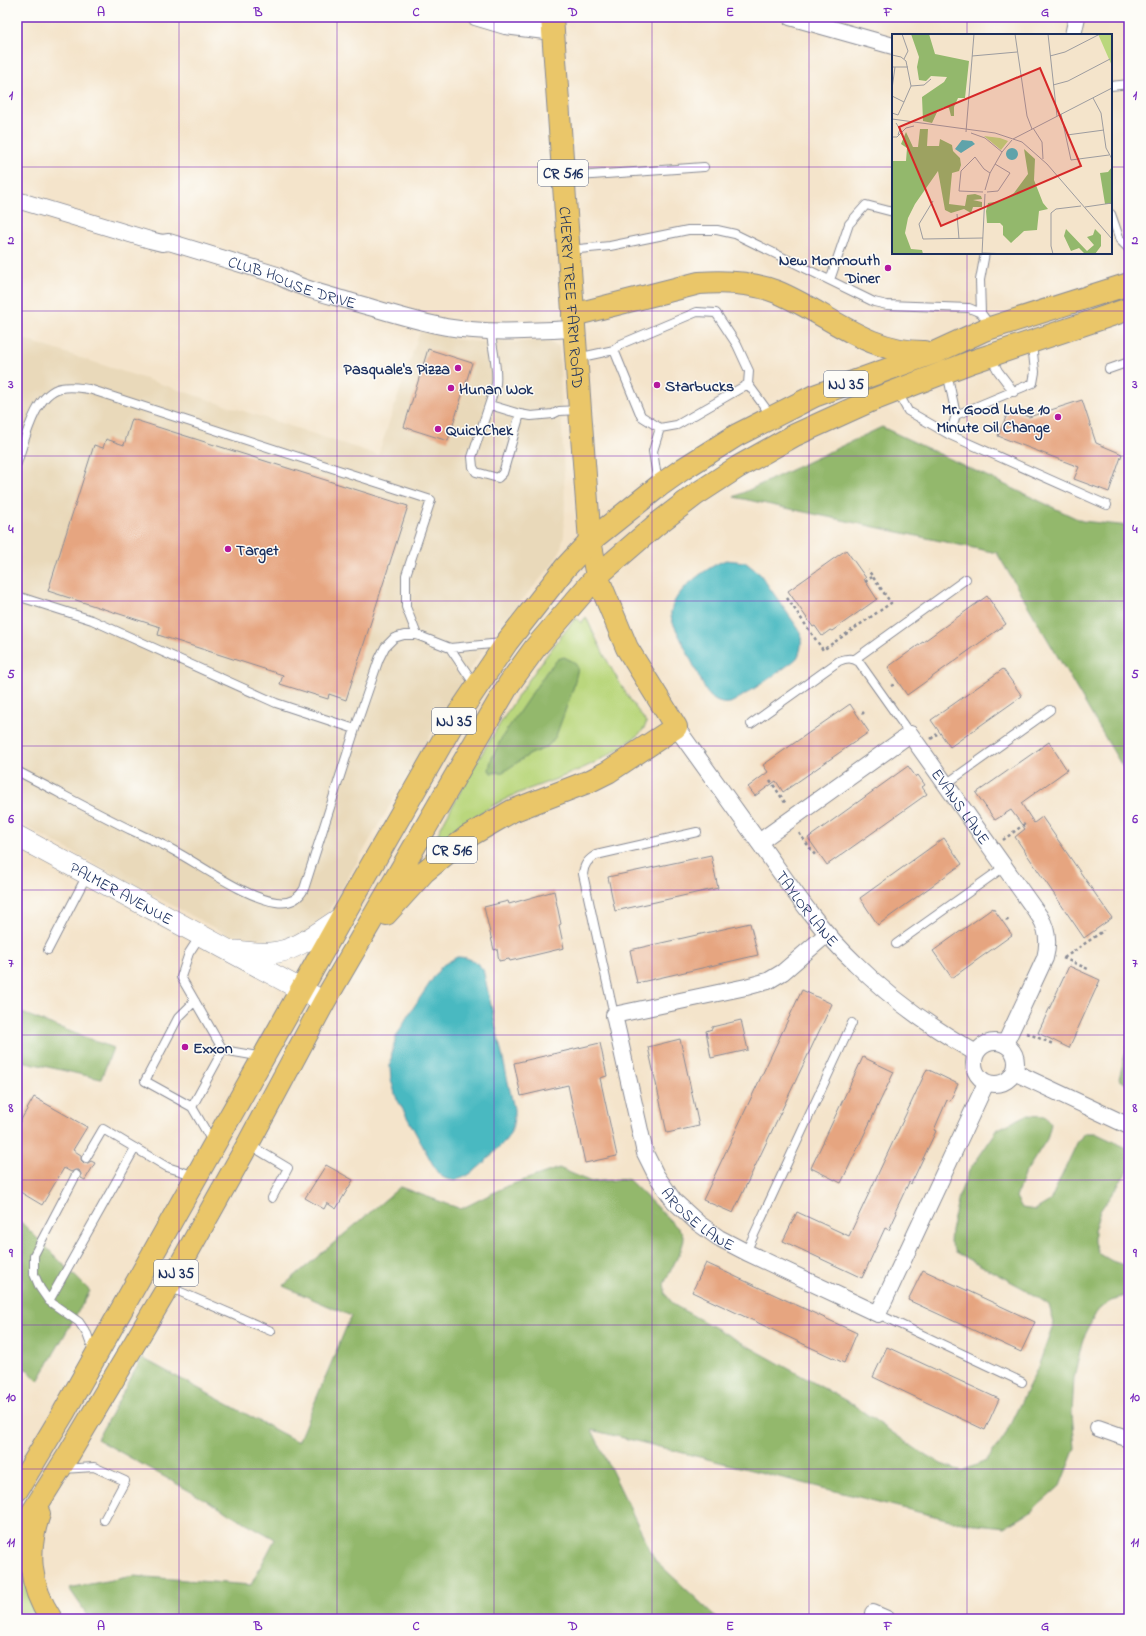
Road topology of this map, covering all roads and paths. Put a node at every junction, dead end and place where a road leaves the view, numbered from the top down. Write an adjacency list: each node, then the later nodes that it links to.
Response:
1 (476, 17): 4 (street)
2 (790, 17): 6 (street)
3 (1077, 17): 5 (street)
4 (552, 25): 10 (main road, CHERRY TREE FARM ROAD / CR 516)
5 (1073, 34)
6 (892, 46)
7 (1129, 84): 8 (lane)
8 (1112, 86)
9 (704, 167): 10 (lane)
10 (563, 177): 15 (main road, CHERRY TREE FARM ROAD / CR 516)
11 (17, 200): 22 (street, CLUB HOUSE DRIVE)
12 (892, 212): 17 (lane)
13 (1112, 217): 14 (lane)
14 (1129, 249)
15 (568, 250): 17 (lane); 21 (main road, CHERRY TREE FARM ROAD / CR 516)
16 (985, 254): 20 (lane)
17 (830, 280): 20 (lane)
18 (1129, 284): 20 (main road, NJ 35)
19 (1129, 309): 23 (main road, NJ 35)
20 (986, 320): 25 (main road, NJ 35)
21 (573, 322): 22 (street, CLUB HOUSE DRIVE); 25 (main road); 27 (main road, CHERRY TREE FARM ROAD / CR 516)
22 (491, 332): 34 (lane)
23 (1032, 342): 26 (main road, NJ 35); 33 (lane)
24 (614, 350): 27 (lane); 31 (lane); 39 (lane)
25 (936, 352): 38 (main road, NJ 35)
26 (990, 356): 30 (main road, NJ 35); 33 (lane)
27 (576, 358): 35 (main road, CHERRY TREE FARM ROAD / CR 516)
28 (1129, 362): 29 (lane)
29 (1109, 369)
30 (946, 371): 32 (main road, NJ 35); 37 (lane)
31 (748, 384): 38 (lane); 39 (lane)
32 (897, 391): 40 (lane); 46 (main road, NJ 35)
33 (1014, 392): 37 (lane)
34 (490, 405): 36 (lane); 36 (lane)
35 (580, 410): 36 (lane); 44 (main road, CHERRY TREE FARM ROAD / CR 516)
36 (520, 414)
37 (956, 415): 40 (lane)
38 (772, 417): 42 (main road, NJ 35)
39 (660, 428): 42 (lane)
40 (950, 436): 43 (lane)
41 (17, 462): 52 (lane)
42 (659, 486): 44 (main road, NJ 35)
43 (1107, 505)
44 (590, 541): 46 (main road, CHERRY TREE FARM ROAD / CR 516); 53 (main road, NJ 35)
45 (868, 570): 47 (path)
46 (597, 576): 61 (main road, CR 516); 86 (main road, NJ 35)
47 (872, 576): 49 (path); 51 (path)
48 (966, 579): 55 (lane)
49 (866, 582)
50 (17, 596): 62 (lane)
51 (786, 598)
52 (417, 635): 54 (lane); 62 (lane)
53 (507, 642): 54 (lane); 58 (main road, NJ 35)
54 (450, 648): 58 (lane)
55 (855, 659): 60 (lane); 63 (lane)
56 (895, 684): 57 (path)
57 (891, 686)
58 (477, 687): 77 (main road, NJ 35)
59 (1050, 710): 66 (lane)
60 (751, 724)
61 (676, 727): 73 (street, TAYLOR LANE); 86 (main road, CR 516)
62 (355, 729): 64 (lane)
63 (910, 734): 66 (street, EVANS LANE); 73 (street)
64 (17, 771)
65 (770, 780): 67 (path)
66 (946, 784): 75 (street, EVANS LANE)
67 (787, 806)
68 (1027, 824): 72 (path)
69 (796, 829): 74 (path)
70 (697, 832): 93 (lane)
71 (19, 840): 76 (street, PALMER AVENUE)
72 (1001, 841)
73 (758, 842): 81 (street, TAYLOR LANE)
74 (815, 855)
75 (1004, 867): 83 (lane); 96 (street, EVANS LANE)
76 (87, 875): 82 (street, PALMER AVENUE); 85 (lane)
77 (342, 917): 84 (street, PALMER AVENUE); 90 (main road, NJ 35)
78 (1010, 918): 79 (path)
79 (1006, 921)
80 (1103, 930): 88 (path)
81 (828, 934): 93 (street); 99 (street, TAYLOR LANE)
82 (200, 936): 84 (street, PALMER AVENUE); 91 (lane)
83 (896, 944)
84 (226, 949): 90 (street, PALMER AVENUE)
85 (48, 950)
86 (355, 950): 92 (main road, NJ 35)
87 (1058, 956): 88 (path)
88 (1064, 958): 89 (path)
89 (1087, 970)
90 (301, 990): 92 (street, PALMER AVENUE); 100 (main road, NJ 35)
91 (194, 1001): 98 (lane); 103 (lane)
92 (324, 1002): 105 (main road, NJ 35)
93 (614, 1015): 112 (street, AROSE LANE)
94 (852, 1023): 112 (lane)
95 (1023, 1032): 97 (path)
96 (1005, 1044): 99 (street); 101 (street)
97 (1053, 1044)
98 (223, 1050): 100 (lane); 103 (lane)
99 (976, 1054): 102 (street)
100 (263, 1058): 106 (main road, NJ 35)
101 (1014, 1072): 102 (street); 104 (street)
102 (986, 1083): 115 (street)
103 (192, 1107): 106 (lane)
104 (1129, 1126)
105 (248, 1144): 111 (lane); 113 (main road, NJ 35)
106 (214, 1145): 110 (main road, NJ 35)
107 (135, 1148): 108 (lane); 110 (lane); 114 (lane)
108 (86, 1158)
109 (76, 1175): 114 (lane)
110 (197, 1176): 117 (main road, NJ 35)
111 (272, 1198)
112 (746, 1252): 115 (street, AROSE LANE)
113 (168, 1287): 116 (lane); 121 (main road, NJ 35)
114 (49, 1301): 117 (lane)
115 (878, 1314): 118 (lane)
116 (271, 1331)
117 (94, 1358): 122 (main road, NJ 35)
118 (1022, 1382)
119 (1098, 1428): 120 (street)
120 (1129, 1438)
121 (53, 1478): 123 (lane); 124 (main road, NJ 35); 125 (main road)
122 (17, 1490)
123 (104, 1520)
124 (17, 1537)
125 (51, 1619)

